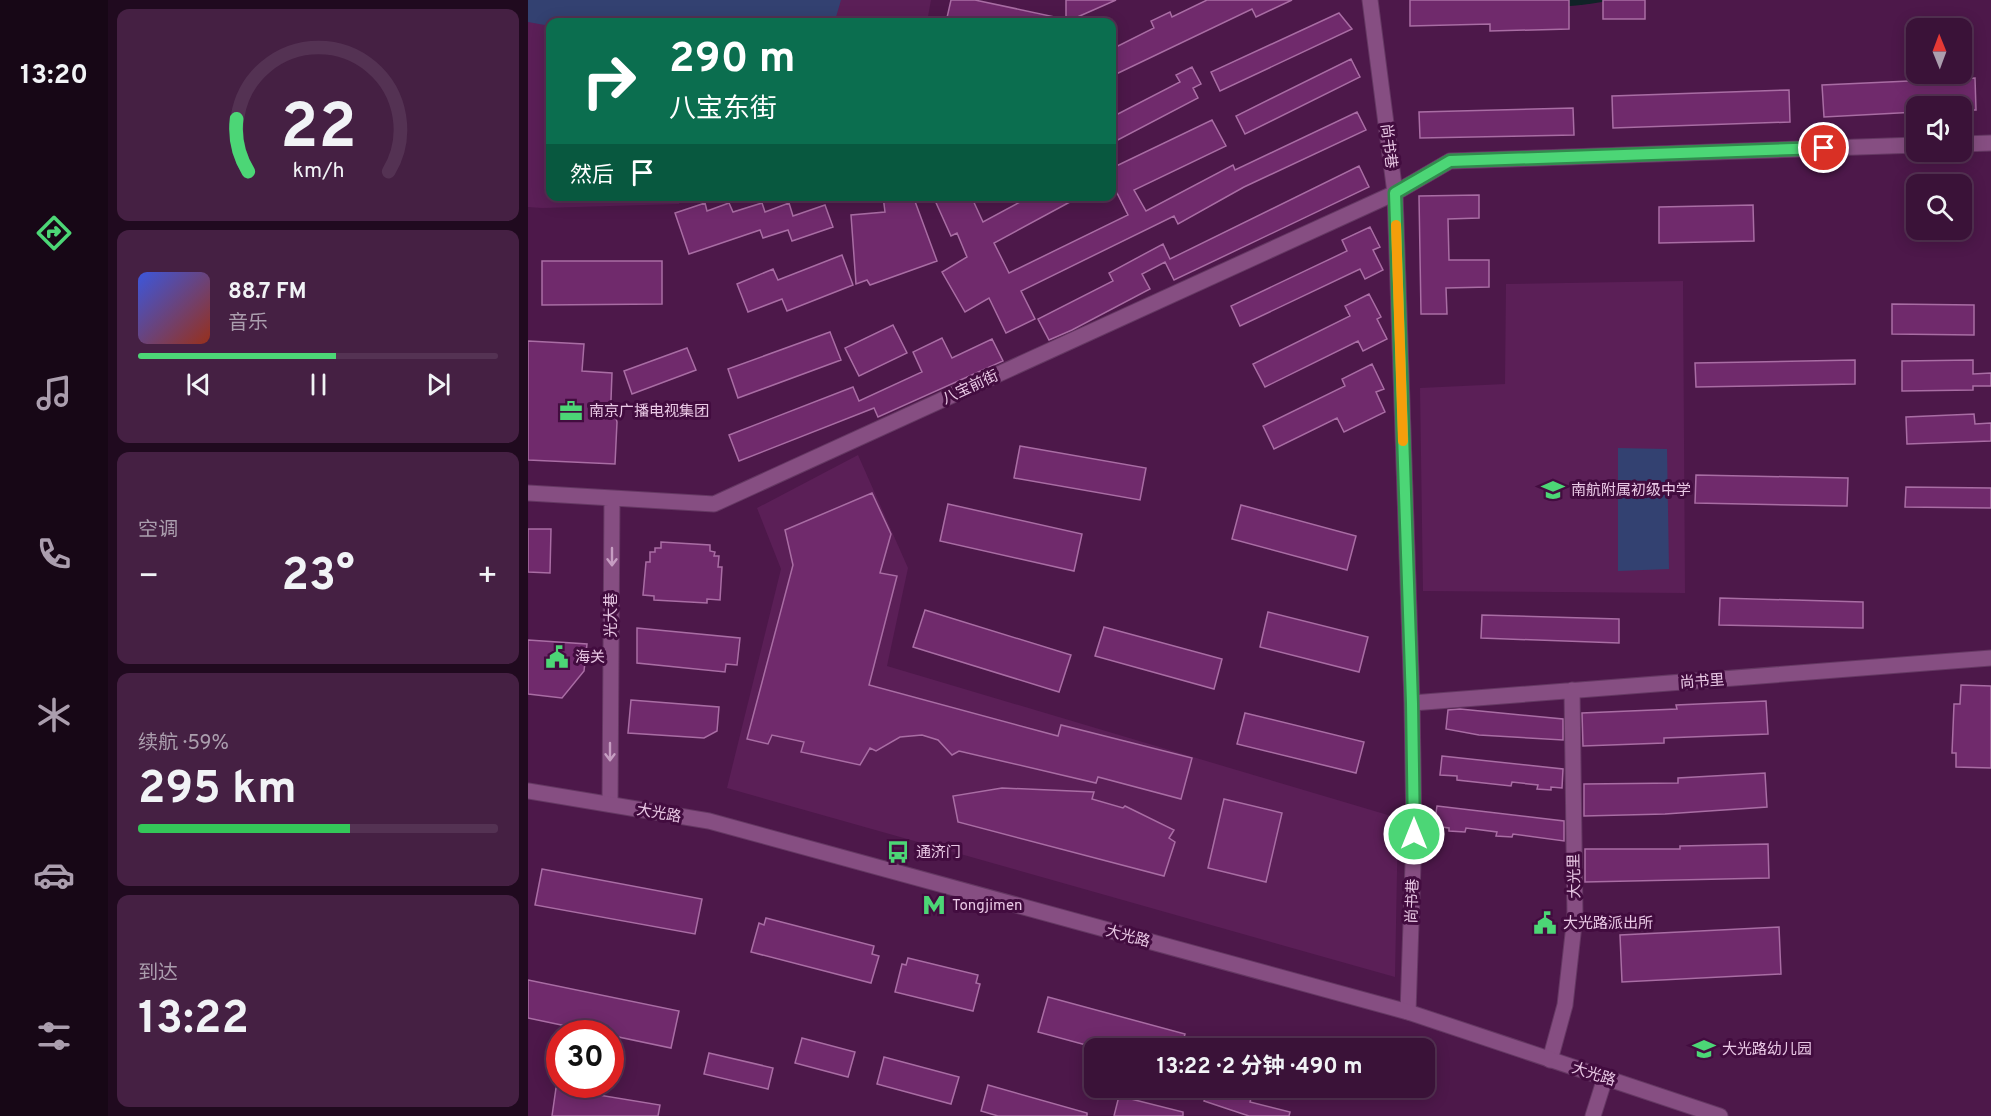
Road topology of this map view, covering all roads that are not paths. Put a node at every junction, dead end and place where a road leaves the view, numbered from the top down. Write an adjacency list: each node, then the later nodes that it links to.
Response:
1 (1370, 0): 5 (street, 尚书巷)
2 (1991, 143): 3 (street)
3 (1972, 144)
4 (1906, 145): 5 (street, 八宝前街)
5 (1395, 193): 7 (street, 八宝前街); 10 (street, 尚书巷)
6 (528, 493): 7 (street, 八宝前街)
7 (612, 498): 12 (street, 光大巷, one-way to 12)
8 (1991, 658): 9 (street, 尚书里)
9 (1572, 690): 10 (street, 尚书里); 14 (street, 大光里)
10 (1412, 703): 13 (street, 尚书巷)
11 (528, 791): 12 (street, 大光路)
12 (610, 804): 13 (street, 大光路)
13 (1408, 1012): 14 (street, 大光路)
14 (1550, 1060): 15 (street, 大光路)
15 (1605, 1078): 16 (street); 17 (street, 大光路)
16 (1593, 1116)
17 (1720, 1116)

